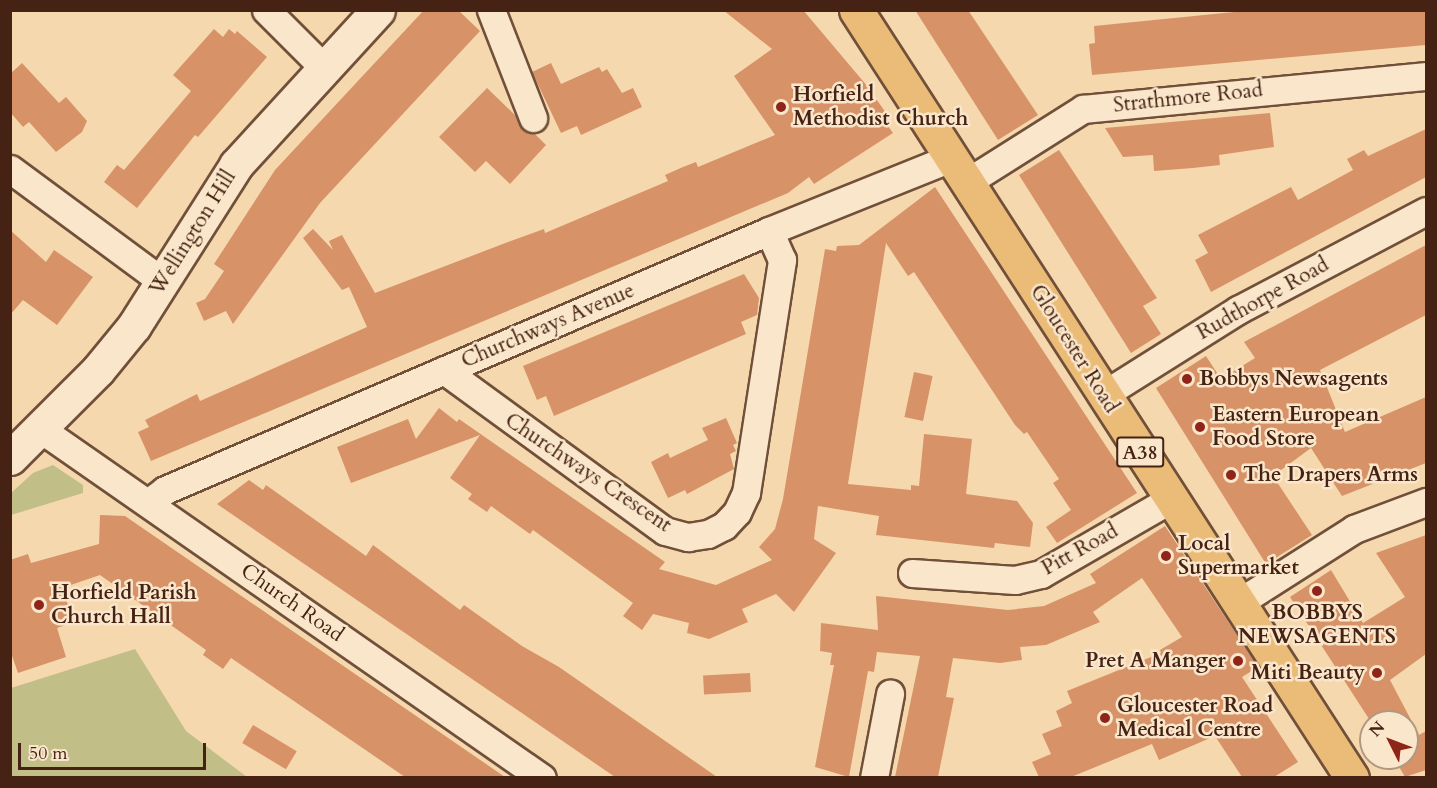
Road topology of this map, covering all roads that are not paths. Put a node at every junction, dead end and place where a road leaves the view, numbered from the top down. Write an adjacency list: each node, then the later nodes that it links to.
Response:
1 (266, 10): 5 (street)
2 (378, 10): 5 (street, Wellington Hill)
3 (491, 10): 7 (street)
4 (861, 14): 9 (main road, Gloucester Road / A38)
5 (324, 68): 12 (street, Wellington Hill)
6 (1426, 76): 9 (street, Strathmore Road)
7 (533, 118)
8 (10, 169): 12 (street)
9 (961, 169): 11 (street, Churchways Avenue); 14 (main road, Gloucester Road / A38)
10 (1426, 211): 14 (street, Rudthorpe Road)
11 (769, 231): 13 (street, Churchways Avenue); 13 (street, Churchways Crescent)
12 (163, 282): 15 (street, Wellington Hill)
13 (444, 370): 19 (street, Churchways Avenue)
14 (1103, 394): 17 (main road, Gloucester Road / A38)
15 (42, 430): 16 (street, Wellington Hill); 19 (street, Church Road)
16 (10, 458)
17 (1170, 499): 20 (street, Pitt Road); 21 (main road, Gloucester Road / A38)
18 (1426, 502): 21 (street)
19 (148, 503): 23 (street, Church Road)
20 (912, 573)
21 (1238, 603): 25 (main road, Gloucester Road / A38)
22 (890, 694): 24 (street)
23 (542, 777)
24 (874, 777)
25 (1352, 777)

